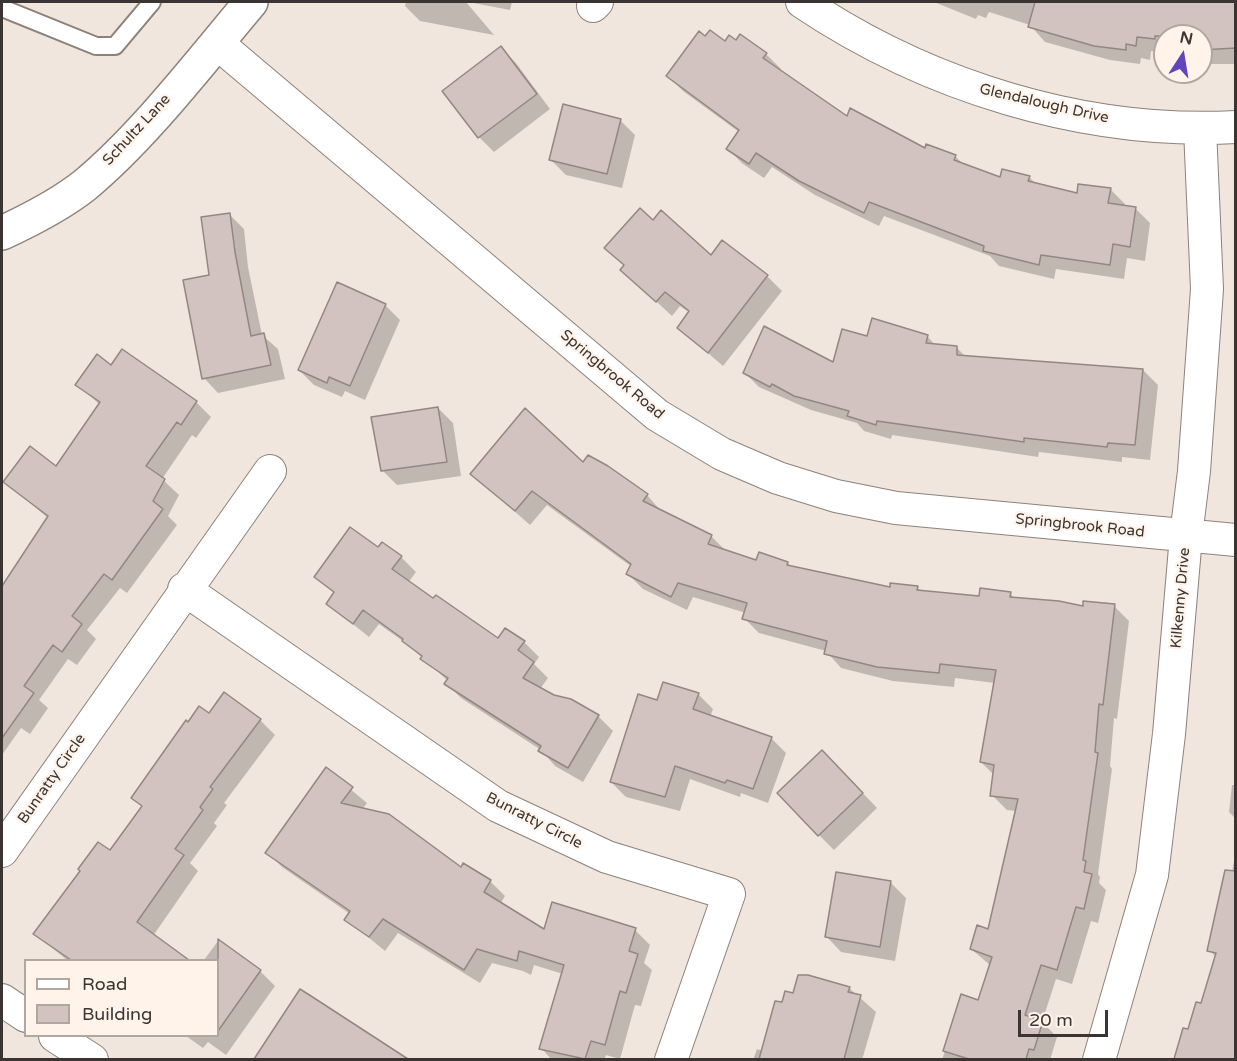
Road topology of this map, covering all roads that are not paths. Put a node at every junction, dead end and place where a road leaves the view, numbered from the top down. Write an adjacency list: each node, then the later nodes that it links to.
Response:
1 (152, 2): 4 (lane)
2 (251, 2): 5 (street, Schultz Lane)
3 (802, 2): 7 (street, Glendalough Drive)
4 (2, 9)
5 (217, 43): 8 (street, Schultz Lane); 10 (street, Springbrook Road)
6 (1236, 127): 7 (street, Glendalough Drive)
7 (1200, 129): 10 (street, Kilkenny Drive)
8 (2, 233)
9 (270, 471): 12 (street, Bunratty Circle)
10 (1186, 536): 11 (street, Springbrook Road); 19 (street, Kilkenny Drive)
11 (1236, 540)
12 (184, 589): 13 (street, Bunratty Circle); 18 (street, Bunratty Circle)
13 (2, 851)
14 (2, 1000): 15 (street)
15 (24, 1015)
16 (58, 1037): 17 (street)
17 (92, 1059)
18 (671, 1059)
19 (1099, 1059)

